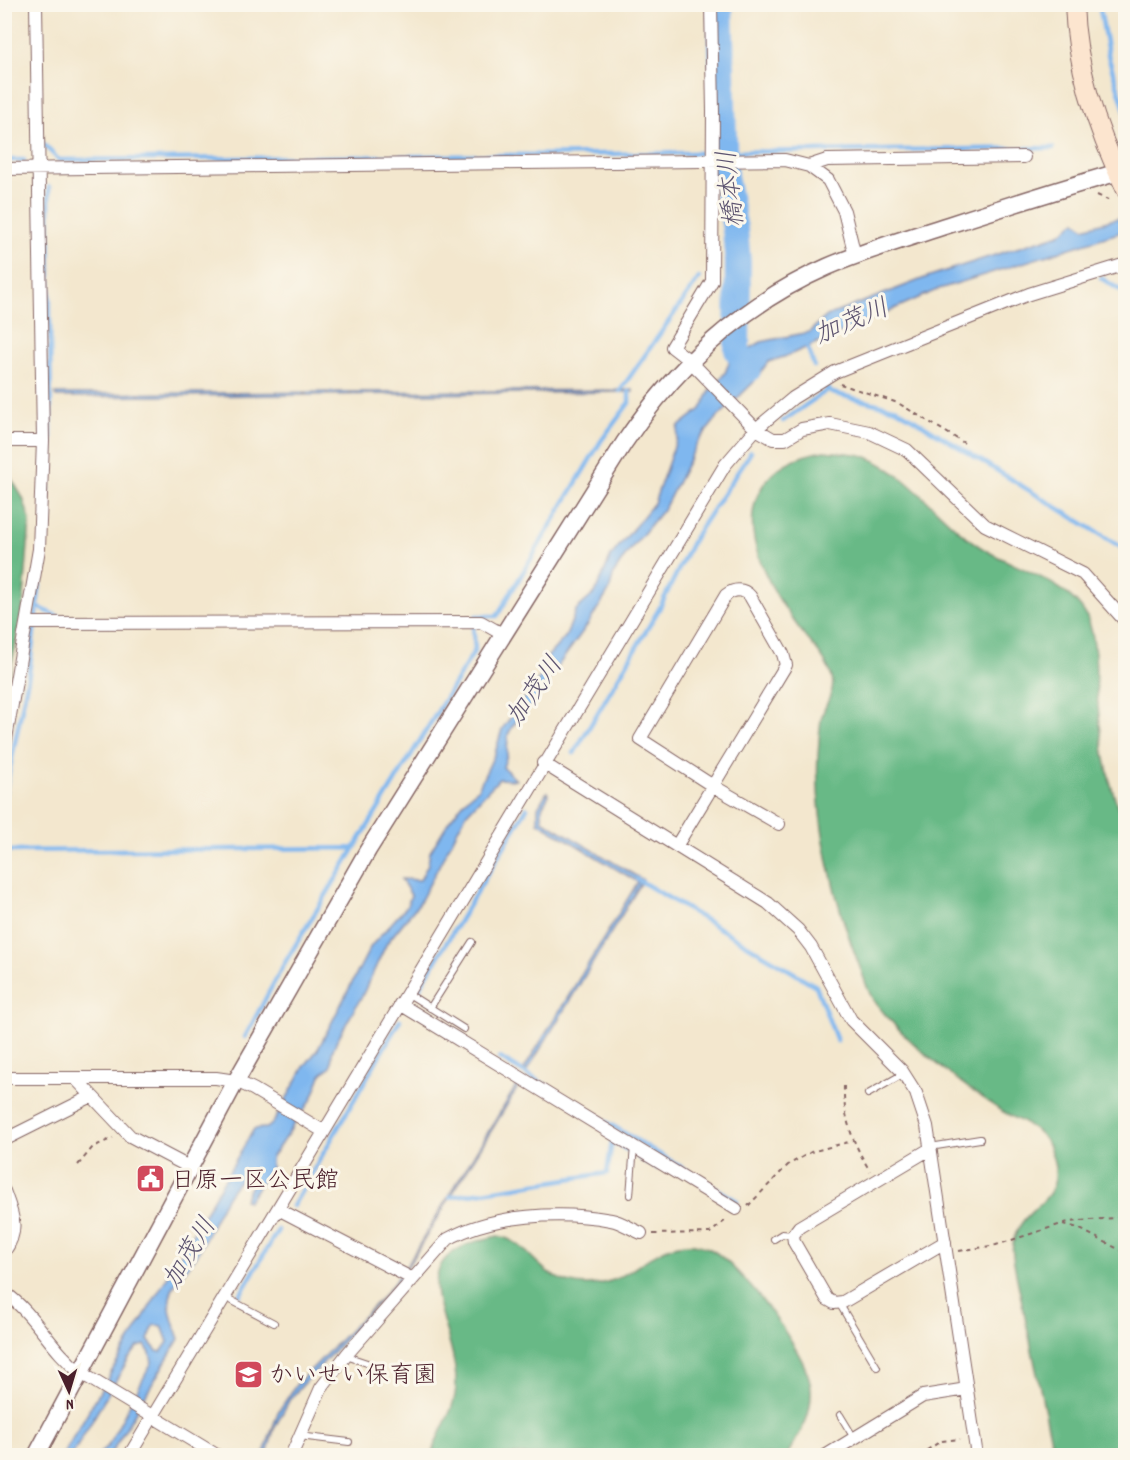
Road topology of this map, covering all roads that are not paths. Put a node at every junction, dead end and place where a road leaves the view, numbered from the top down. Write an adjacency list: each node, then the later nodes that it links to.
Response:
1 (36, 4): 8 (street)
2 (711, 4): 5 (street)
3 (1074, 4): 9 (main road)
4 (1024, 157): 6 (street)
5 (714, 161): 6 (street); 8 (street); 13 (street)
6 (809, 166): 11 (street)
7 (4, 169): 8 (street)
8 (39, 169): 16 (street)
9 (1121, 171): 10 (main road); 11 (street)
10 (1125, 190)
11 (855, 256): 13 (street)
12 (1125, 264): 14 (street)
13 (690, 361): 14 (street); 19 (street)
14 (756, 429): 17 (street); 21 (street)
15 (4, 441): 16 (street)
16 (43, 441): 18 (street)
17 (1125, 622)
18 (28, 623): 19 (street); 20 (street)
19 (502, 634): 32 (street)
20 (4, 750)
21 (543, 763): 24 (street); 26 (street)
22 (712, 786): 22 (street); 23 (street); 24 (street)
23 (779, 824)
24 (677, 845): 29 (street)
25 (472, 942): 27 (lane)
26 (403, 998): 27 (lane); 35 (street); 38 (street)
27 (430, 1008): 28 (lane)
28 (464, 1029)
29 (904, 1074): 33 (lane); 39 (street)
30 (4, 1078): 31 (street)
31 (75, 1078): 32 (street); 34 (street)
32 (236, 1081): 35 (street); 40 (street)
33 (868, 1094)
34 (92, 1096): 37 (street); 40 (street)
35 (318, 1128): 43 (street)
36 (980, 1138): 39 (lane)
37 (4, 1140)
38 (634, 1146): 42 (lane); 44 (street)
39 (930, 1148): 46 (street); 48 (street)
40 (189, 1167): 58 (street)
41 (4, 1191): 49 (street)
42 (630, 1195)
43 (278, 1209): 50 (street); 52 (street)
44 (736, 1210)
45 (641, 1233): 50 (street)
46 (793, 1235): 47 (lane); 53 (street)
47 (774, 1239)
48 (946, 1247): 53 (street); 59 (street)
49 (4, 1252)
50 (405, 1275): 55 (street)
51 (4, 1292): 58 (street)
52 (225, 1297): 54 (lane); 60 (street)
53 (838, 1303): 57 (lane)
54 (274, 1323)
55 (346, 1356): 56 (lane); 62 (street)
56 (373, 1365)
57 (877, 1367)
58 (87, 1376): 60 (street); 65 (street)
59 (967, 1389): 63 (street); 70 (street)
60 (150, 1412): 66 (street); 67 (street)
61 (840, 1415): 63 (lane)
62 (299, 1436): 64 (lane); 68 (street)
63 (854, 1438): 69 (street)
64 (349, 1442)
65 (36, 1455)
66 (129, 1455)
67 (218, 1455)
68 (291, 1455)
69 (825, 1455)
70 (977, 1455)

